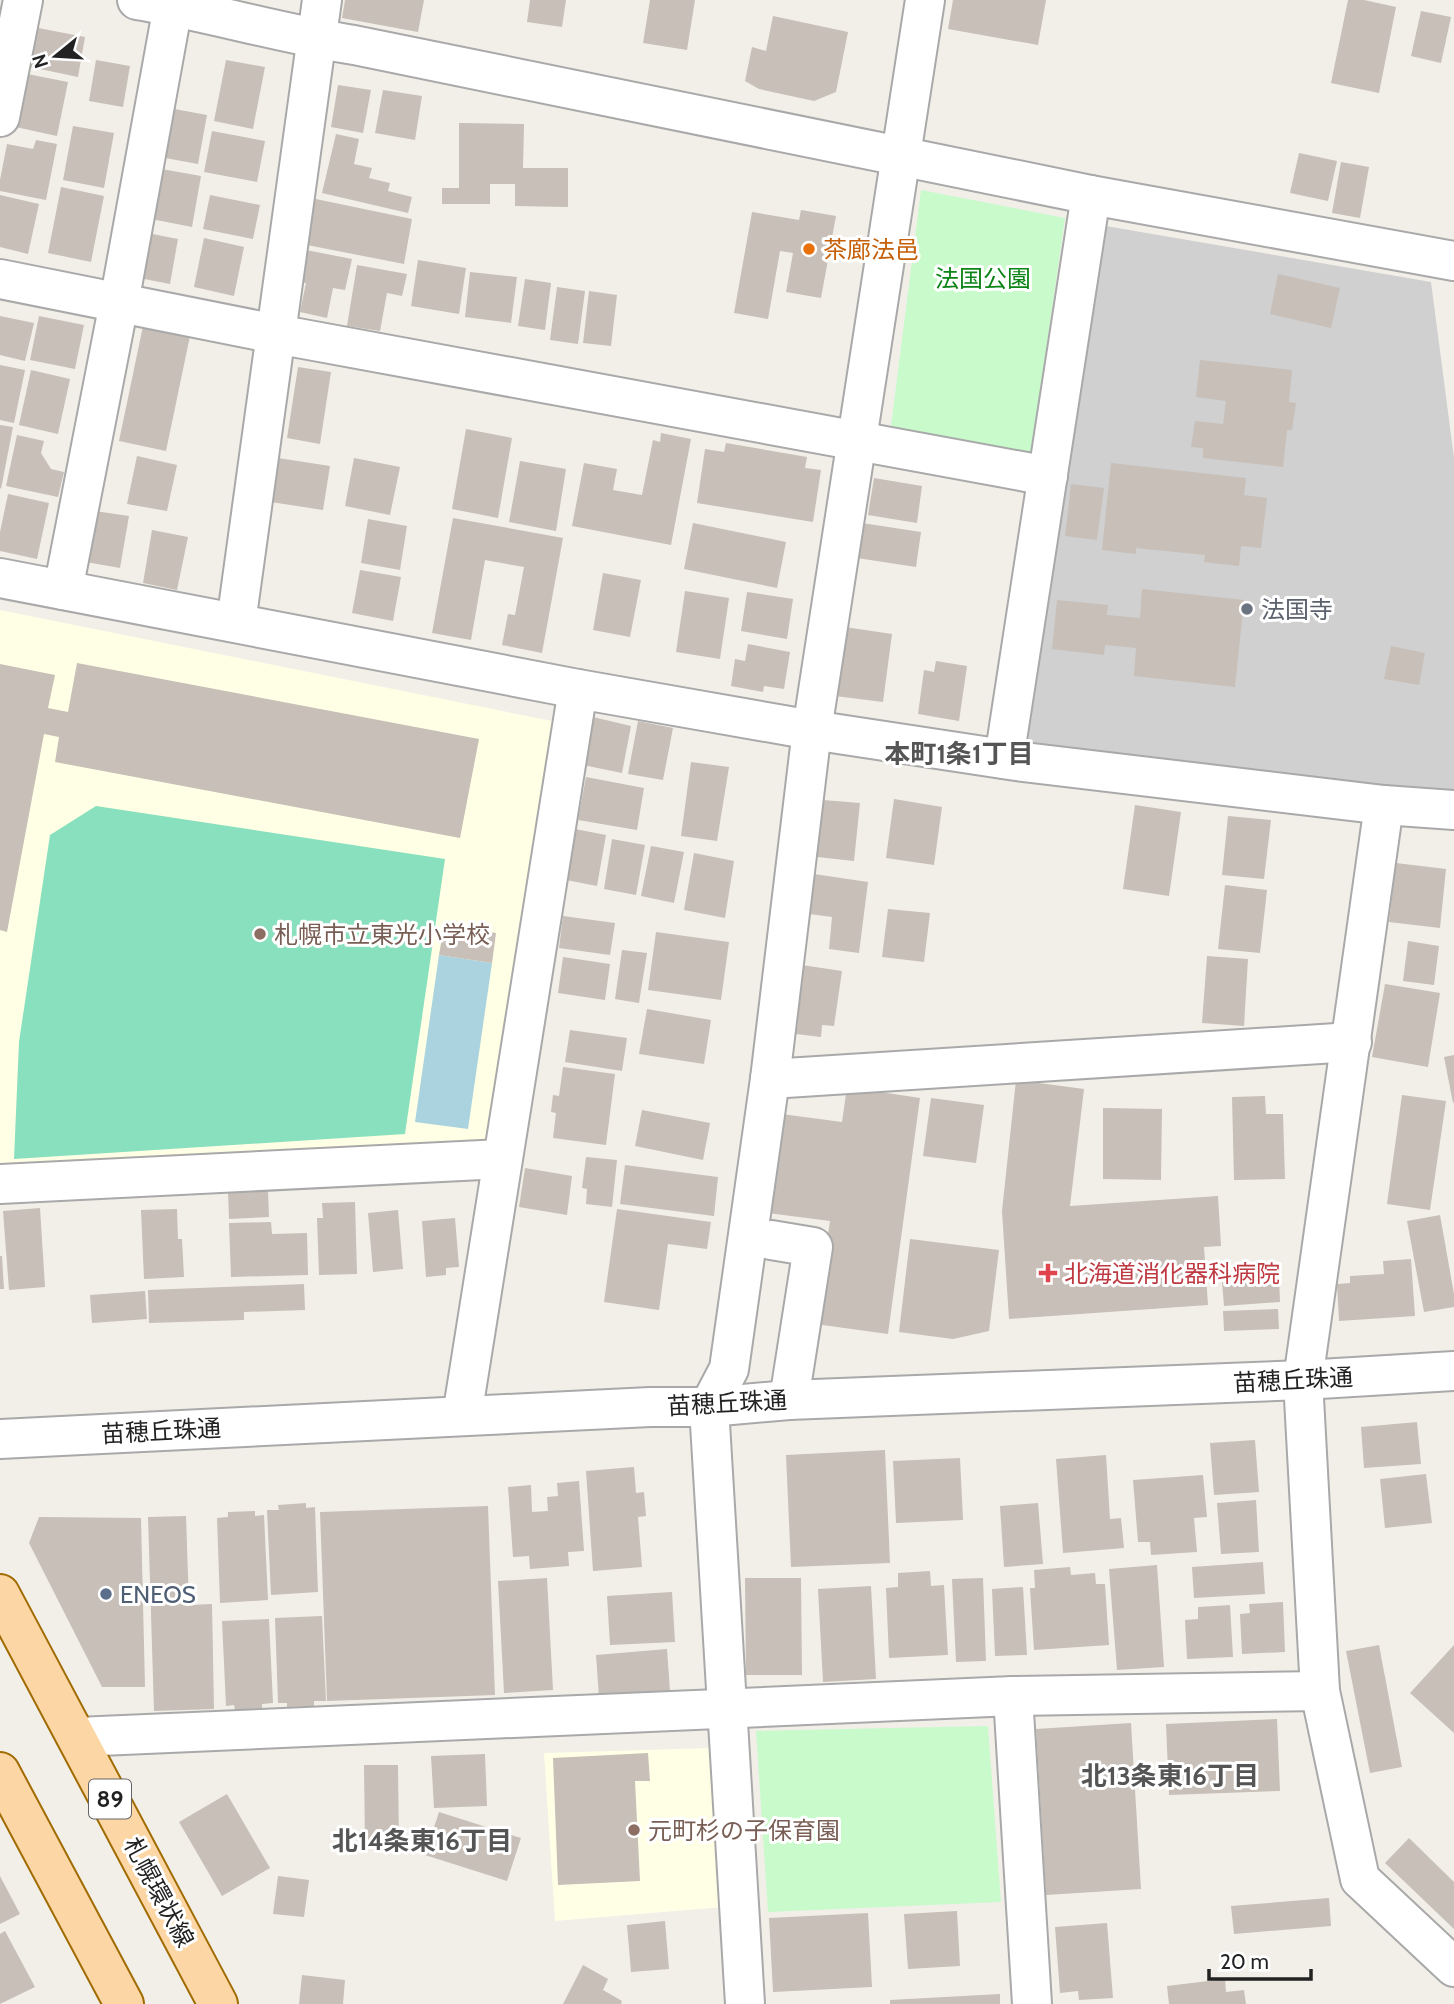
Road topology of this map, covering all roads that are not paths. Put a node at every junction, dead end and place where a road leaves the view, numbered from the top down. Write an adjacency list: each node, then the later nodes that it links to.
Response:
1 (23, 0): 6 (street)
2 (322, 0): 5 (street)
3 (925, 0): 7 (street)
4 (155, 3): 5 (street); 11 (street)
5 (316, 39): 7 (street); 12 (street)
6 (0, 117)
7 (901, 155): 8 (street); 13 (street)
8 (1091, 195): 9 (street); 14 (street)
9 (1454, 261)
10 (0, 279): 11 (street)
11 (119, 303): 12 (street); 16 (street)
12 (276, 334): 13 (street); 17 (street)
13 (858, 441): 14 (street); 19 (street)
14 (1048, 476): 20 (street)
15 (0, 578): 16 (street)
16 (63, 590): 17 (street)
17 (236, 623): 18 (street)
18 (578, 689): 19 (street); 25 (street)
19 (812, 730): 20 (street); 24 (street)
20 (1004, 759): 21 (street)
21 (1384, 805): 22 (street); 23 (street)
22 (1454, 810)
23 (1352, 1042): 24 (street); 29 (street)
24 (770, 1079): 31 (street)
25 (502, 1159): 26 (street); 32 (street)
26 (0, 1184)
27 (771, 1240): 30 (street)
28 (1454, 1371): 29 (street, 苗穂丘珠通)
29 (1303, 1380): 30 (street, 苗穂丘珠通); 35 (street)
30 (789, 1400): 31 (street, 苗穂丘珠通)
31 (709, 1406): 32 (street, 苗穂丘珠通); 37 (street)
32 (462, 1416): 33 (street, 苗穂丘珠通)
33 (0, 1439)
34 (0, 1594): 38 (main road, 札幌環状線 / 89)
35 (1320, 1691): 36 (street); 40 (street)
36 (1013, 1696): 37 (street); 44 (street)
37 (727, 1707): 38 (street); 43 (street)
38 (77, 1737): 42 (main road, 札幌環状線 / 89)
39 (0, 1772): 41 (main road)
40 (1454, 1967)
41 (124, 2004)
42 (218, 2004)
43 (745, 2004)
44 (1031, 2004)

